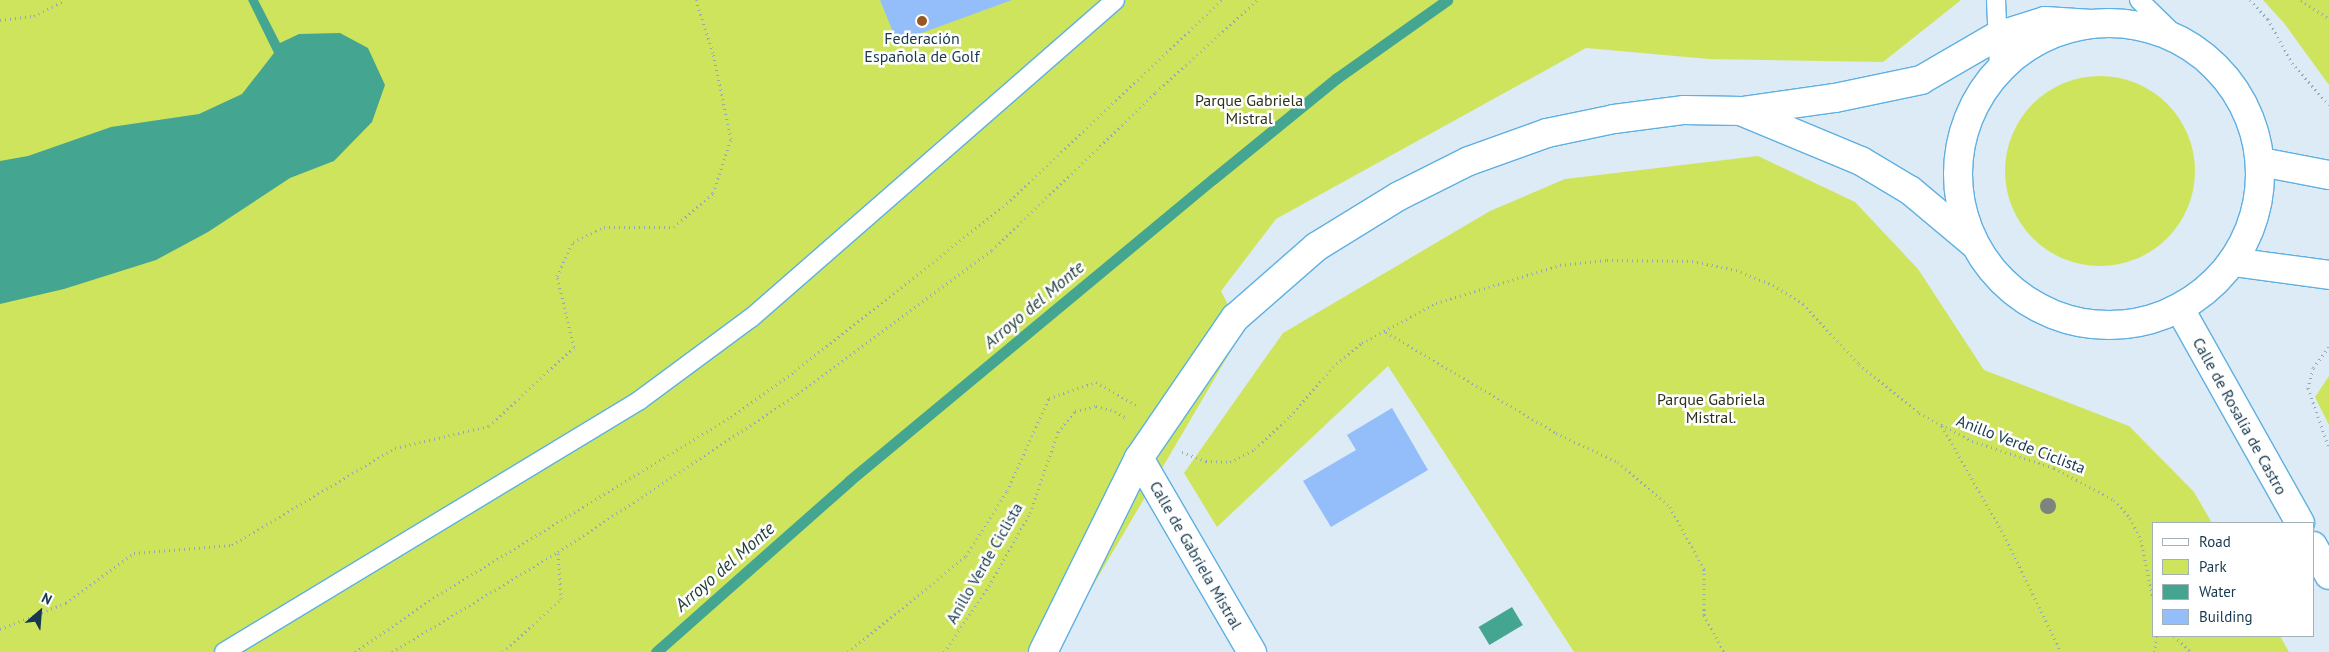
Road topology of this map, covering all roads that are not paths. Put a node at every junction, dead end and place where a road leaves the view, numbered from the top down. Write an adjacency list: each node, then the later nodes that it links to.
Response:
1 (1115, 0): 19 (lane)
2 (1996, 0): 5 (lane)
3 (2139, 0): 6 (lane)
4 (2092, 24): 5 (street, Calle de Gabriela Mistral); 6 (street); 7 (street)
5 (1997, 36): 7 (lane); 8 (street, Calle de Gabriela Mistral)
6 (2181, 41): 9 (street)
7 (1999, 69): 11 (street)
8 (1742, 111): 11 (street, Calle de Gabriela Mistral); 15 (street, Calle de Gabriela Mistral)
9 (2261, 162): 10 (street); 12 (street)
10 (2329, 175)
11 (1975, 245): 14 (street)
12 (2233, 262): 13 (street); 14 (street)
13 (2329, 275)
14 (2180, 308): 16 (street, Calle de Rosalía de Castro)
15 (1151, 439): 20 (street, Calle de Gabriela Mistral); 21 (street, Calle de Gabriela Mistral)
16 (2299, 522)
17 (2314, 548): 18 (street)
18 (2329, 576)
19 (224, 652)
20 (1043, 652)
21 (1252, 652)

